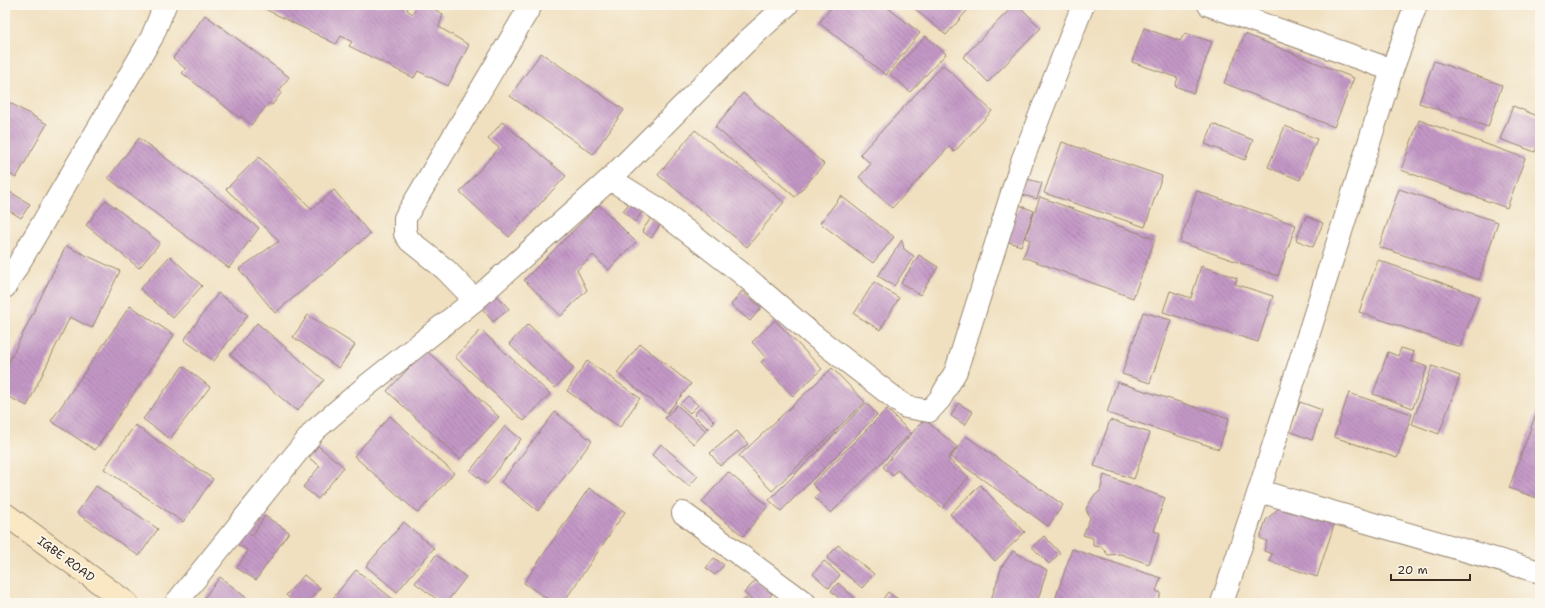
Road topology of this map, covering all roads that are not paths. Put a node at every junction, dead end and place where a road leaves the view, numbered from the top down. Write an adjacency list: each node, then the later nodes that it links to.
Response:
1 (165, 5): 9 (street)
2 (531, 5): 10 (street)
3 (787, 5): 8 (street)
4 (1083, 5): 8 (street)
5 (1209, 5): 7 (street)
6 (1416, 5): 7 (street)
7 (1392, 70): 11 (street)
8 (610, 179): 10 (street)
9 (5, 287)
10 (475, 300): 16 (street)
11 (1259, 491): 14 (street); 18 (street)
12 (683, 513): 17 (street)
13 (5, 514): 15 (street, IGBE ROAD)
14 (1540, 572)
15 (127, 603)
16 (176, 603)
17 (806, 603)
18 (1222, 603)

